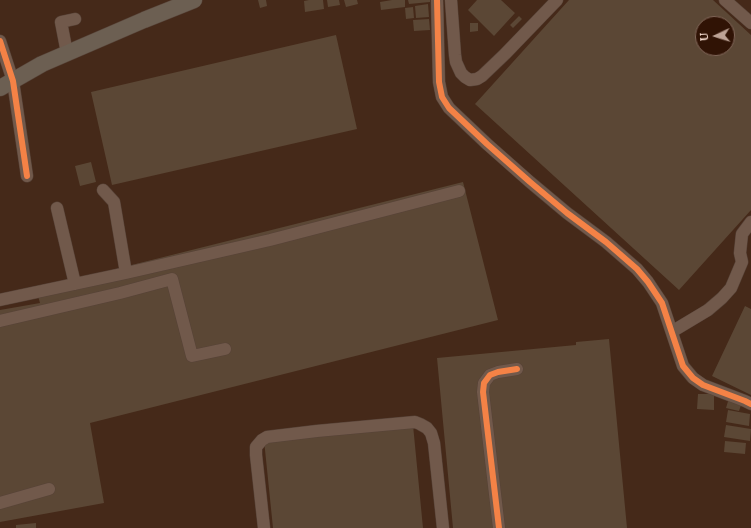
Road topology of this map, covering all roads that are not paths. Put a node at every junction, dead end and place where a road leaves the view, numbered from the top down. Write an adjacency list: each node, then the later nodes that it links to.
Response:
1 (194, 0): 6 (main road)
2 (437, 0): 21 (street)
3 (451, 0): 4 (street)
4 (557, 0)
5 (725, 0): 8 (street)
6 (165, 6): 10 (main road)
7 (75, 19): 10 (street)
8 (751, 23)
9 (0, 41): 11 (street)
10 (67, 53): 11 (main road)
11 (7, 85): 12 (street)
12 (28, 176)
13 (103, 190): 17 (street)
14 (459, 191): 17 (street)
15 (57, 208): 18 (street)
16 (751, 222): 21 (street)
17 (126, 273): 18 (street)
18 (75, 284): 19 (street)
19 (0, 300)
20 (0, 321): 22 (street)
21 (673, 331): 24 (street)
22 (225, 349)
23 (517, 370): 29 (street)
24 (751, 404)
25 (49, 489): 26 (street)
26 (0, 503)
27 (264, 528): 28 (street)
28 (443, 528)
29 (499, 528)

